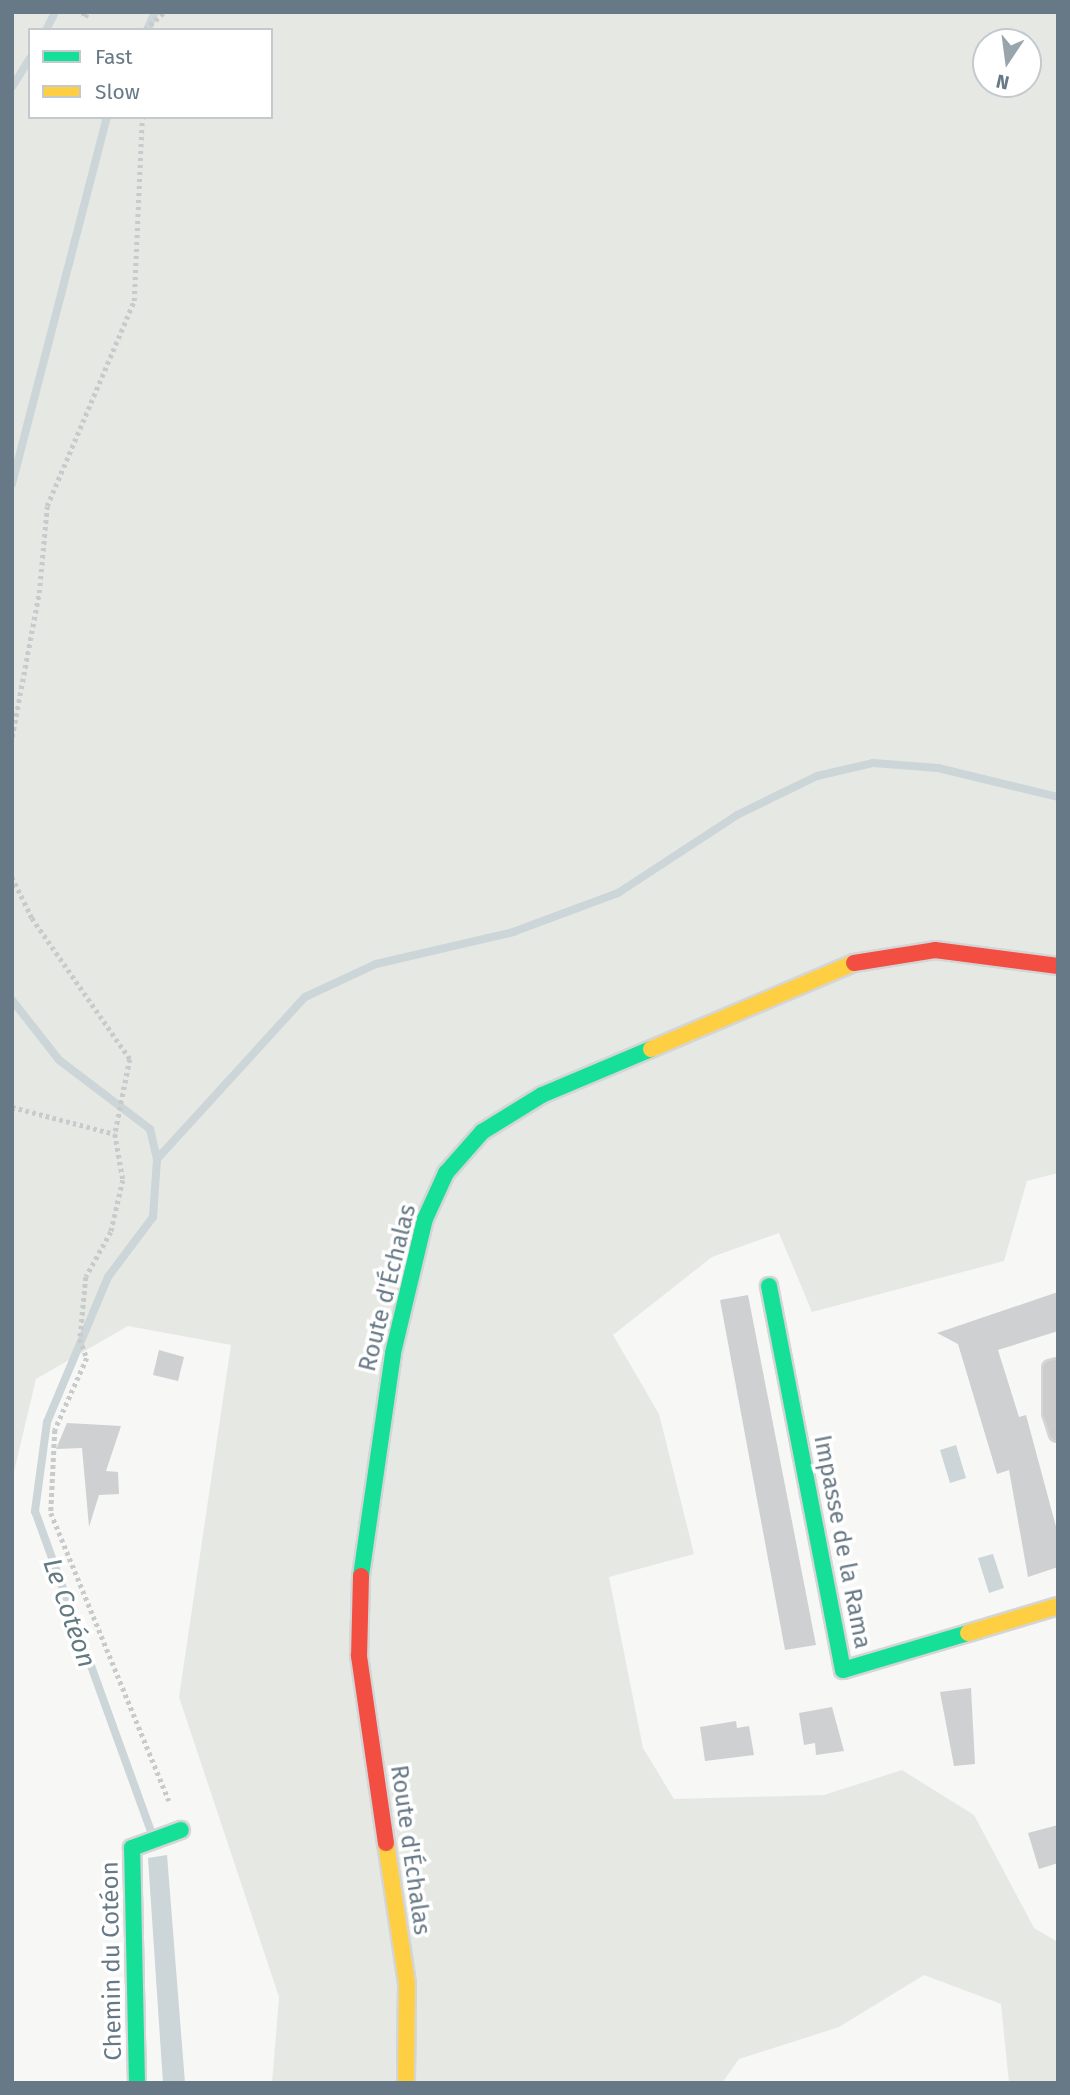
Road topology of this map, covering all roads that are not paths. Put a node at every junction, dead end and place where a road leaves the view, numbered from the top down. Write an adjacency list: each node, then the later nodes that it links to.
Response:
1 (1058, 966): 8 (street, Route d'Échalas)
2 (769, 1286): 5 (street, Impasse de la Rama)
3 (1058, 1367): 4 (lane)
4 (1058, 1433)
5 (1058, 1606)
6 (181, 1830): 7 (street, Chemin du Cotéon)
7 (136, 2083)
8 (406, 2083)

